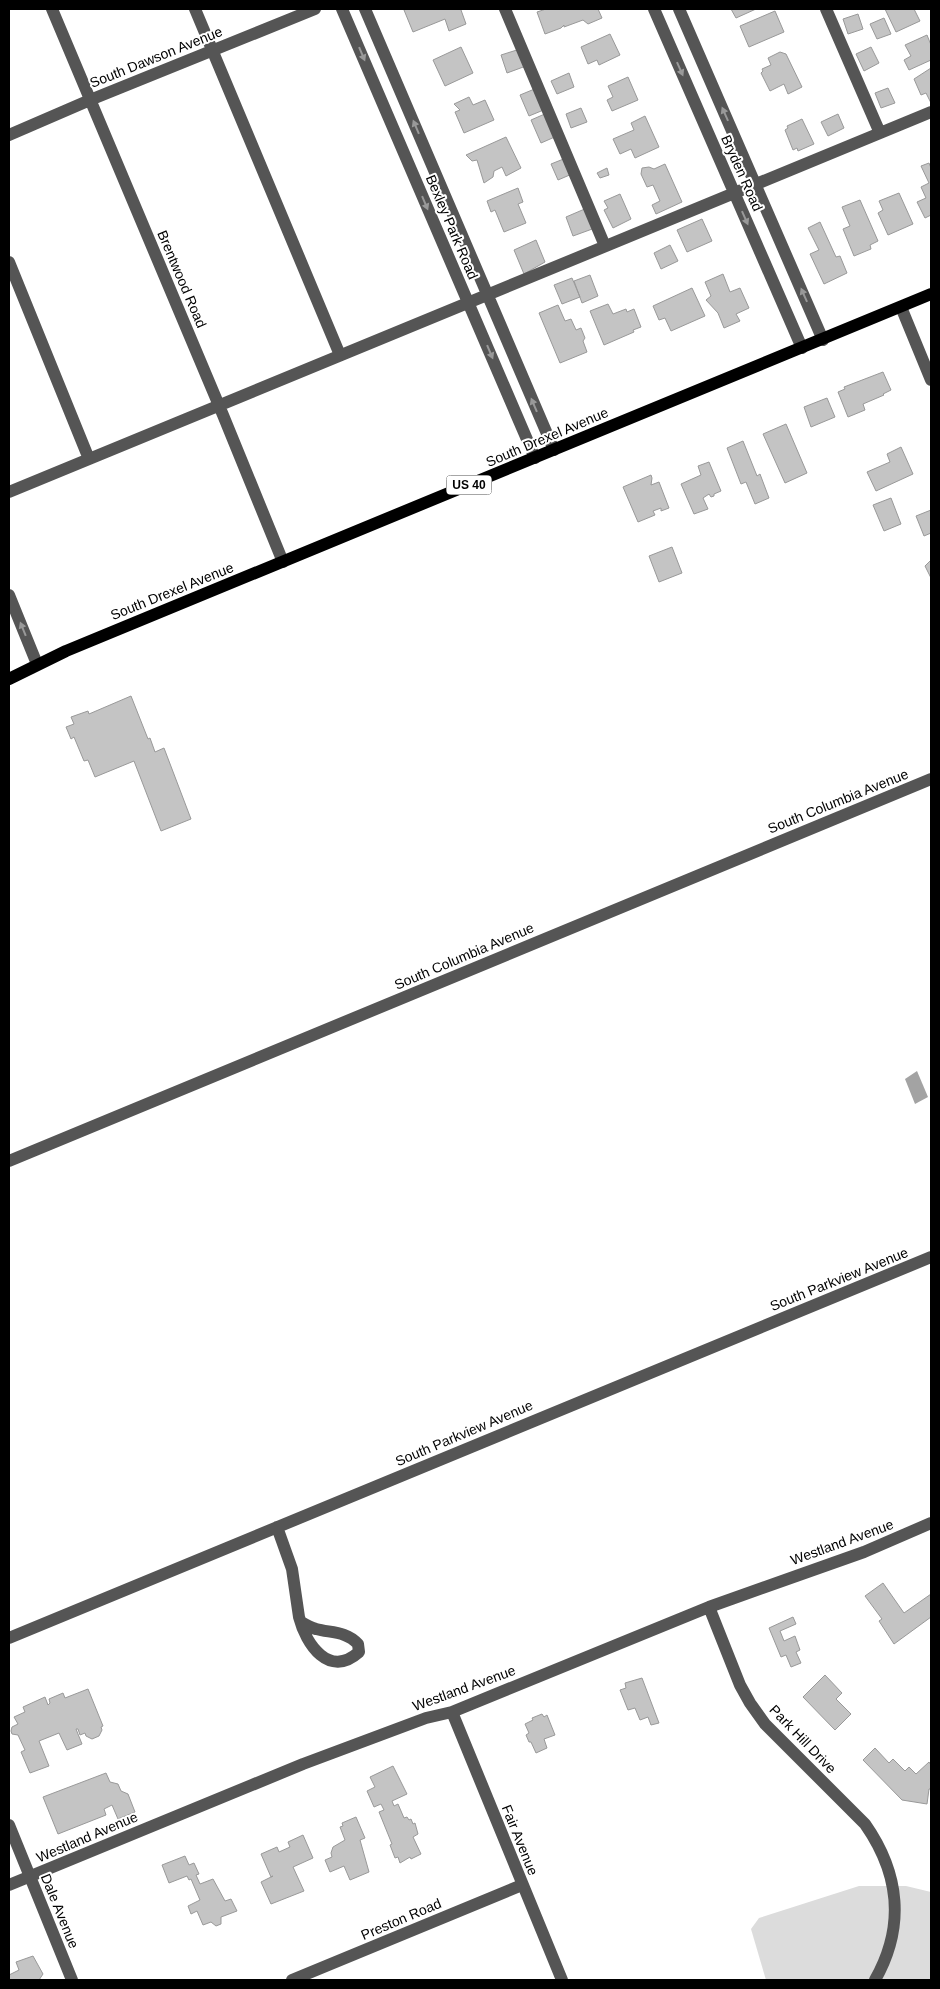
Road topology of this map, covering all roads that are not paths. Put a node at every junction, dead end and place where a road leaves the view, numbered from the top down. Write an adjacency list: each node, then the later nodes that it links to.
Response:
1 (52, 9): 13 (street, Brentwood Road)
2 (195, 9): 12 (street)
3 (315, 9): 12 (street, South Dawson Avenue)
4 (342, 9): 18 (street, Bexley Park Road, one-way to 18)
5 (365, 9): 17 (street, Bexley Park Road, one-way to 5)
6 (505, 9): 21 (street)
7 (654, 9): 11 (street, Bryden Road)
8 (679, 9): 10 (street, Bryden Road)
9 (826, 9): 15 (street)
10 (692, 39): 11 (street); 19 (street, Bryden Road, one-way to 10)
11 (671, 48): 20 (street, Bryden Road, one-way to 20)
12 (213, 51): 13 (street, South Dawson Avenue); 29 (street)
13 (90, 100): 16 (street, South Dawson Avenue); 31 (street, Brentwood Road)
14 (931, 112): 15 (street)
15 (880, 133): 19 (street)
16 (9, 135)
17 (425, 149): 18 (street); 24 (street, Bexley Park Road)
18 (406, 157): 25 (street, Bexley Park Road, one-way to 25)
19 (755, 184): 20 (street); 27 (street, Bryden Road, one-way to 19)
20 (734, 193): 21 (street); 28 (street, Bryden Road, one-way to 28)
21 (605, 246): 24 (street)
22 (9, 262): 33 (street)
23 (931, 294): 26 (main road, South Drexel Avenue / US 40)
24 (488, 295): 25 (street); 32 (street, Bexley Park Road, one-way to 24)
25 (468, 303): 29 (street); 34 (street, Bexley Park Road, one-way to 34)
26 (901, 307): 27 (main road, South Drexel Avenue / US 40); 30 (street)
27 (823, 340): 28 (main road, South Drexel Avenue / US 40)
28 (802, 348): 32 (main road, South Drexel Avenue / US 40)
29 (340, 355): 31 (street)
30 (931, 380)
31 (219, 405): 33 (street); 36 (street, Brentwood Road)
32 (554, 450): 34 (main road, South Drexel Avenue / US 40)
33 (89, 458): 35 (street)
34 (535, 458): 36 (main road, South Drexel Avenue / US 40)
35 (9, 492)
36 (282, 562): 38 (main road, South Drexel Avenue / US 40)
37 (9, 595): 38 (street, one-way to 37)
38 (37, 664): 39 (main road, South Drexel Avenue / US 40)
39 (9, 678)
40 (931, 779): 41 (street, South Columbia Avenue)
41 (9, 1161)
42 (931, 1257): 44 (street, South Parkview Avenue)
43 (931, 1523): 45 (street, Westland Avenue)
44 (277, 1527): 46 (street); 47 (street, South Parkview Avenue)
45 (709, 1606): 48 (street, Westland Avenue); 56 (street, Park Hill Drive)
46 (301, 1622)
47 (9, 1638)
48 (452, 1712): 50 (street, Westland Avenue); 52 (street, Fair Avenue)
49 (9, 1825): 50 (street, Dale Avenue)
50 (30, 1877): 51 (street, Westland Avenue); 53 (street, Dale Avenue)
51 (9, 1885)
52 (522, 1885): 54 (street, Preston Road); 55 (street, Fair Avenue)
53 (72, 1980)
54 (292, 1980)
55 (562, 1980)
56 (875, 1980)

